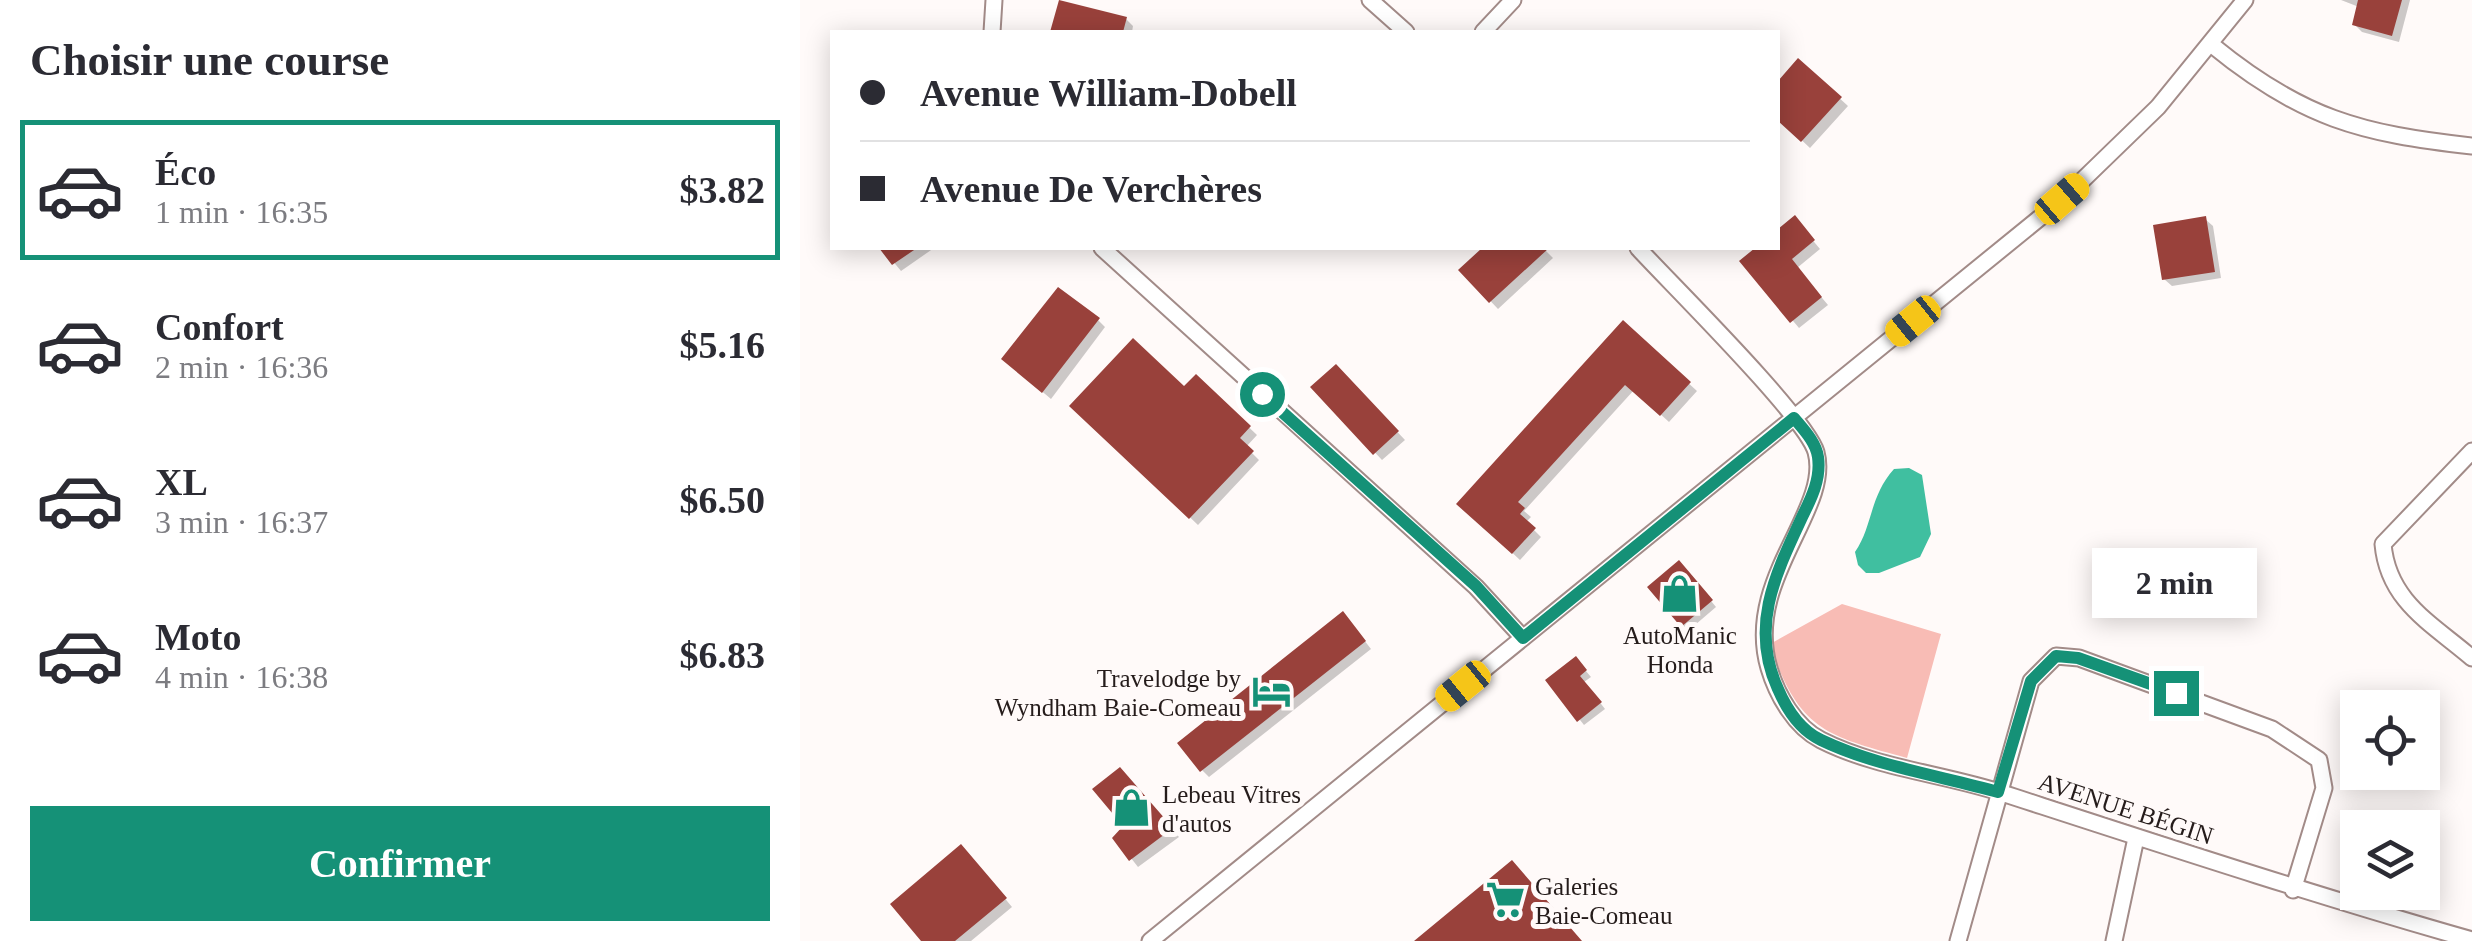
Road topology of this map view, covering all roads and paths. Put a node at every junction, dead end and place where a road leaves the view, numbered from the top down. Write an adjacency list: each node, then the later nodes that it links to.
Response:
1 (994, 0): 5 (street)
2 (1370, 0): 6 (street)
3 (1513, 0): 7 (street)
4 (2244, 0): 8 (street)
5 (992, 30)
6 (1404, 30)
7 (1485, 30)
8 (2212, 45): 9 (street); 12 (street)
9 (2472, 146)
10 (1104, 250): 14 (street)
11 (1640, 250): 12 (street, AVENUE BÉGIN)
12 (1794, 418): 14 (street); 16 (street, AVENUE BÉGIN)
13 (2472, 451): 15 (street)
14 (1523, 638): 20 (street)
15 (2472, 658)
16 (1998, 792): 17 (street, AVENUE BÉGIN); 18 (street); 21 (street)
17 (2136, 838): 18 (street, AVENUE BÉGIN); 22 (street)
18 (2293, 890): 19 (street, AVENUE BÉGIN)
19 (2472, 940)
20 (1150, 941)
21 (1958, 941)
22 (2114, 941)

